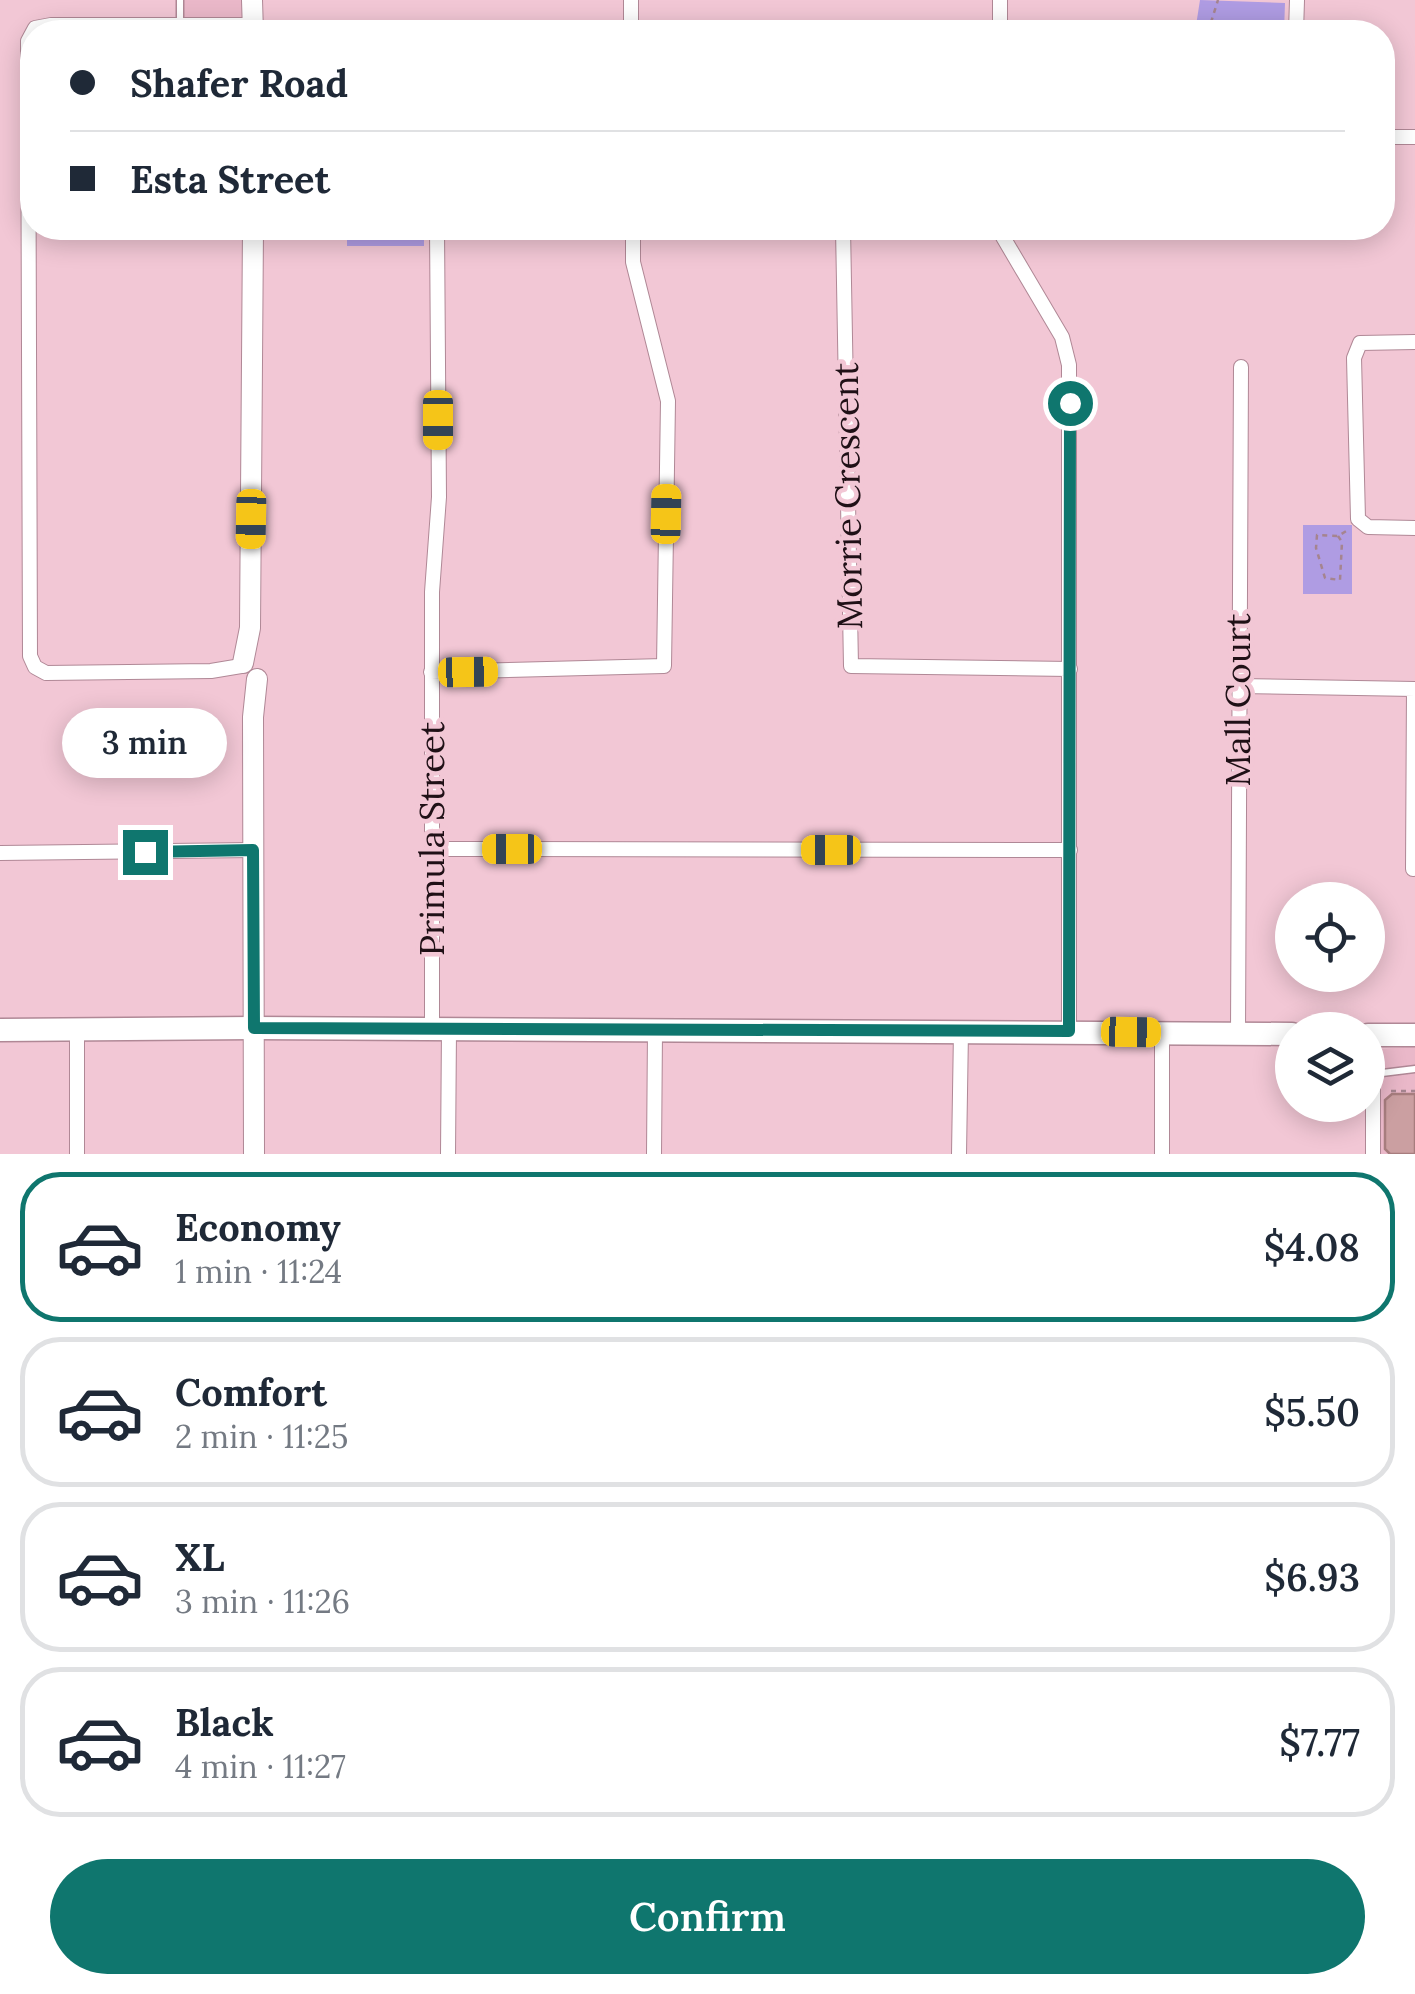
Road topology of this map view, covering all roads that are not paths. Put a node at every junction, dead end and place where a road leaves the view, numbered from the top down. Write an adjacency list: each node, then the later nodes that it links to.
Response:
1 (29, 240): 11 (street)
2 (253, 240): 11 (street)
3 (438, 240): 12 (street, Primula Street)
4 (633, 240): 12 (street)
5 (844, 240): 10 (street, Morrie Crescent)
6 (1004, 240): 10 (street)
7 (1415, 342): 9 (street)
8 (1241, 367): 13 (street, Mall Court)
9 (1415, 528)
10 (1070, 669): 17 (street)
11 (247, 671): 16 (street)
12 (431, 672): 15 (street, Primula Street)
13 (1238, 686): 14 (street); 28 (street, Mall Court)
14 (1414, 688): 19 (street)
15 (432, 849): 17 (street); 23 (street, Primula Street)
16 (253, 850): 18 (street); 20 (street)
17 (1070, 850): 25 (street)
18 (0, 853)
19 (1413, 869)
20 (254, 1028): 22 (main road); 23 (main road); 36 (street)
21 (0, 1030): 22 (main road)
22 (77, 1030): 35 (street)
23 (440, 1030): 26 (main road); 37 (street, Primula Street)
24 (961, 1031): 25 (main road); 26 (main road); 39 (street)
25 (1069, 1031): 27 (main road)
26 (655, 1032): 38 (street)
27 (1162, 1033): 28 (main road); 40 (street)
28 (1238, 1034): 29 (main road)
29 (1275, 1034)
30 (1385, 1035): 31 (main road)
31 (1415, 1035)
32 (1415, 1069): 33 (lane)
33 (1385, 1073)
34 (1372, 1122): 41 (street)
35 (77, 1154)
36 (254, 1154)
37 (448, 1154)
38 (654, 1154)
39 (959, 1154)
40 (1162, 1154)
41 (1372, 1154)

